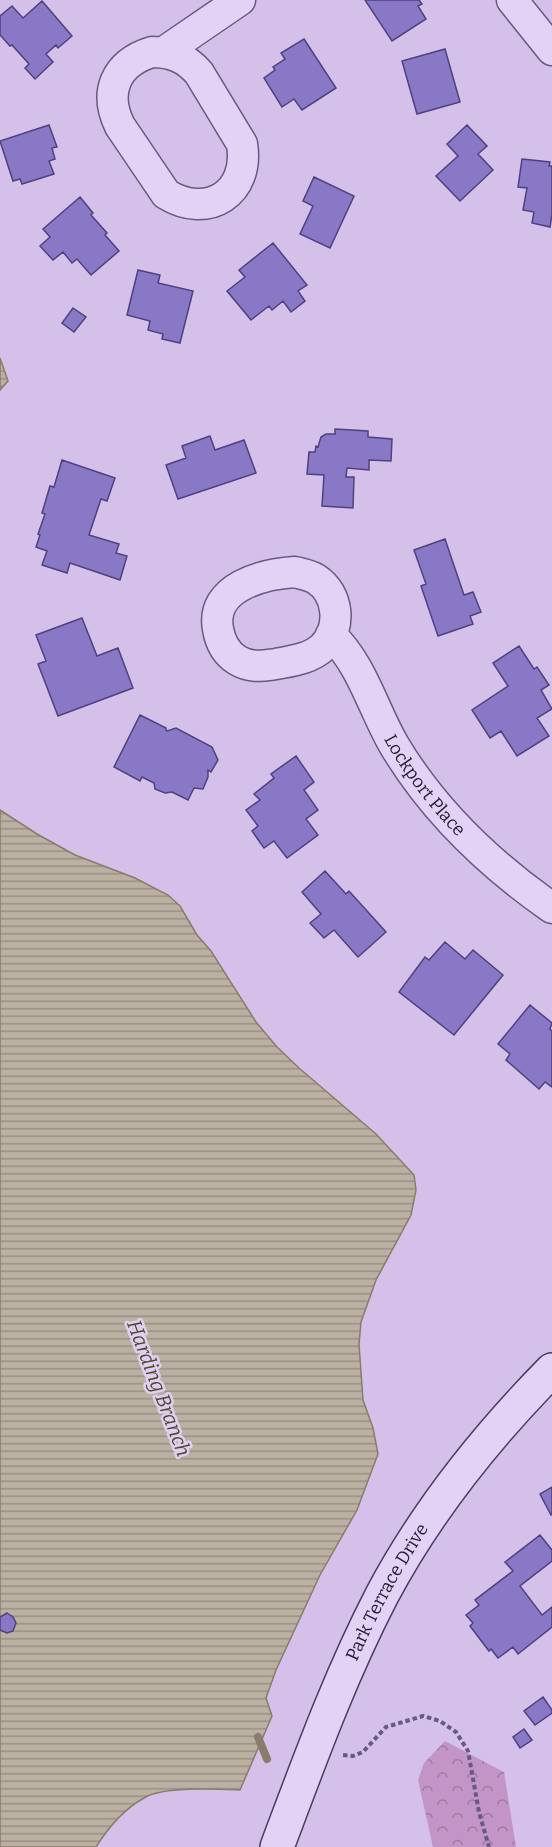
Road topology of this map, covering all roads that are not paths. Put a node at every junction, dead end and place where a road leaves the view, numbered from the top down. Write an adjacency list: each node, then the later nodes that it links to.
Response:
1 (240, 0): 4 (street)
2 (512, 0): 3 (street)
3 (552, 50)
4 (164, 52): 4 (street)
5 (331, 635): 6 (street, Lockport Place)
6 (552, 908)
7 (552, 1370): 8 (street, Park Terrace Drive)
8 (277, 1847)

